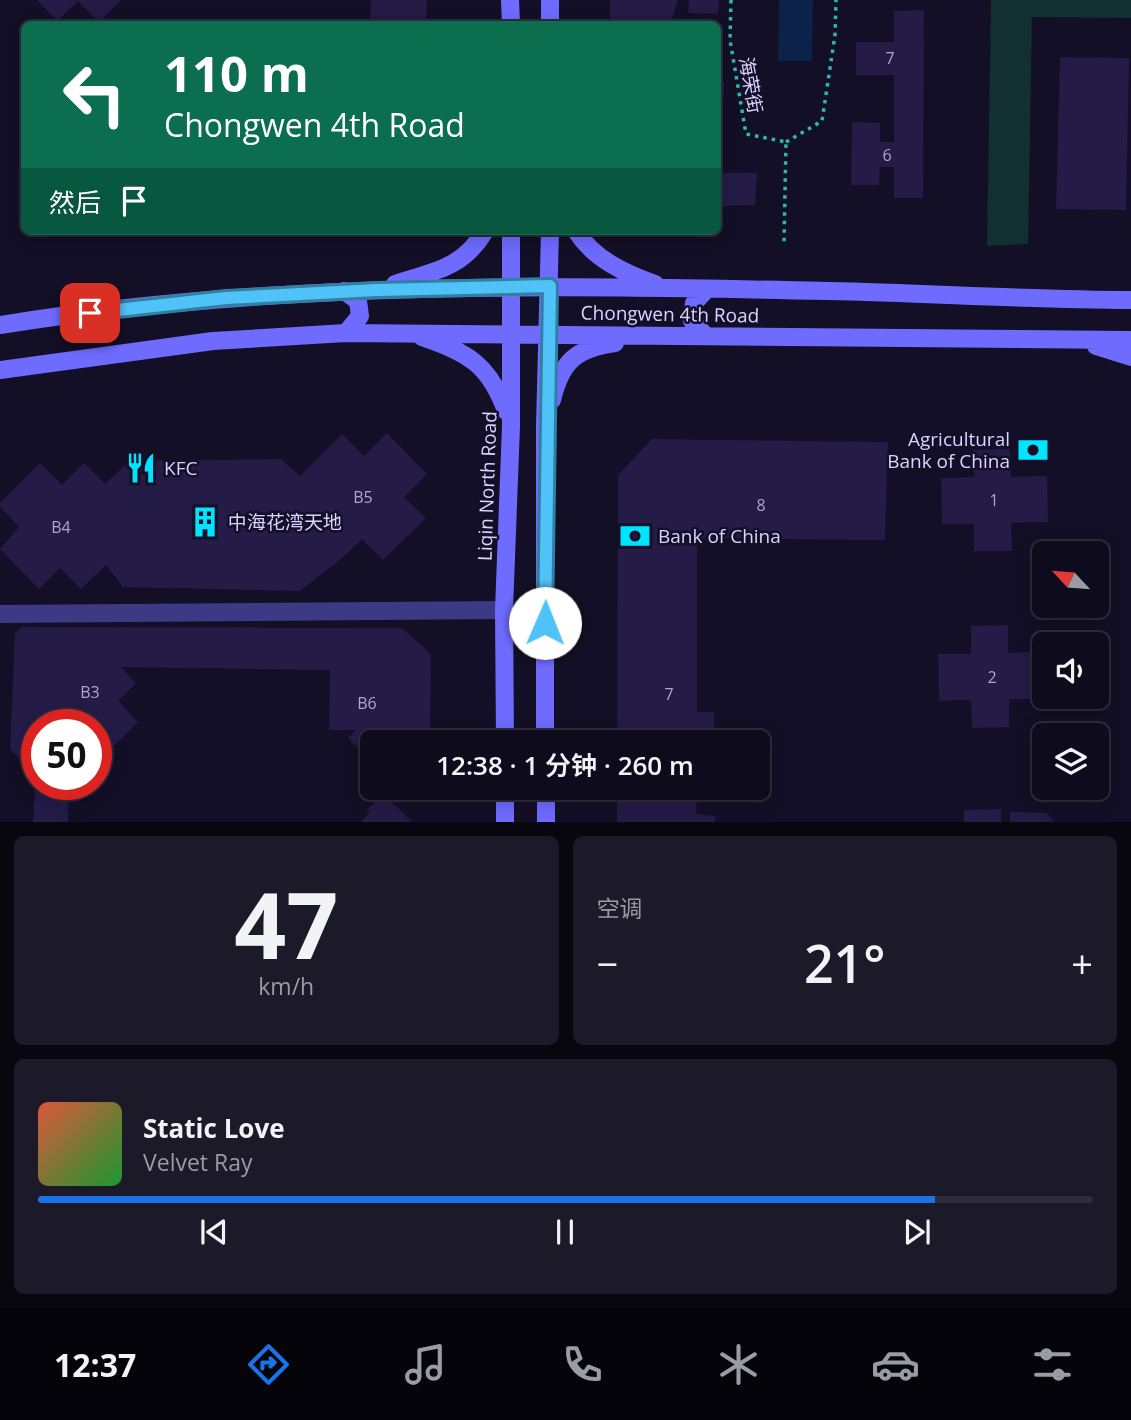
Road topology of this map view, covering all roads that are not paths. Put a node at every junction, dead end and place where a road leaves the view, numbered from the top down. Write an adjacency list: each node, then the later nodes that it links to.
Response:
1 (510, 0): 3 (main road)
2 (550, 0): 4 (main road)
3 (511, 21)
4 (550, 21)
5 (483, 235): 11 (main road)
6 (511, 235): 10 (main road, Liqin North Road)
7 (550, 235): 9 (main road)
8 (579, 235): 12 (main road)
9 (550, 286): 10 (main road, Chongwen 4th Road); 12 (main road, Chongwen 4th Road); 20 (main road)
10 (509, 287): 11 (main road, Chongwen 4th Road); 19 (main road, Liqin North Road)
11 (376, 290): 14 (main road, Chongwen 4th Road)
12 (671, 290): 13 (main road, Chongwen 4th Road)
13 (706, 290): 15 (main road, Chongwen 4th Road); 22 (main road)
14 (344, 291): 16 (main road, Chongwen 4th Road); 17 (main road)
15 (1131, 300)
16 (0, 326)
17 (346, 333): 18 (main road, Chongwen 4th Road); 26 (main road, Chongwen 4th Road)
18 (408, 333): 19 (main road, Chongwen 4th Road); 27 (main road)
19 (509, 333): 20 (main road, Chongwen 4th Road); 27 (main road, Liqin North Road)
20 (548, 334): 21 (main road, Chongwen 4th Road); 28 (main road)
21 (670, 335): 22 (main road, Chongwen 4th Road); 28 (main road)
22 (705, 335): 23 (main road, Chongwen 4th Road)
23 (1072, 340): 24 (main road, Chongwen 4th Road); 25 (main road)
24 (1131, 341)
25 (1131, 357)
26 (0, 370)
27 (511, 426): 29 (main road, Liqin North Road)
28 (545, 427): 32 (main road)
29 (504, 610): 30 (street); 31 (main road, Liqin North Road)
30 (0, 614)
31 (505, 730)
32 (545, 730)
33 (505, 800): 35 (main road)
34 (546, 800): 36 (main road)
35 (505, 821)
36 (546, 821)

